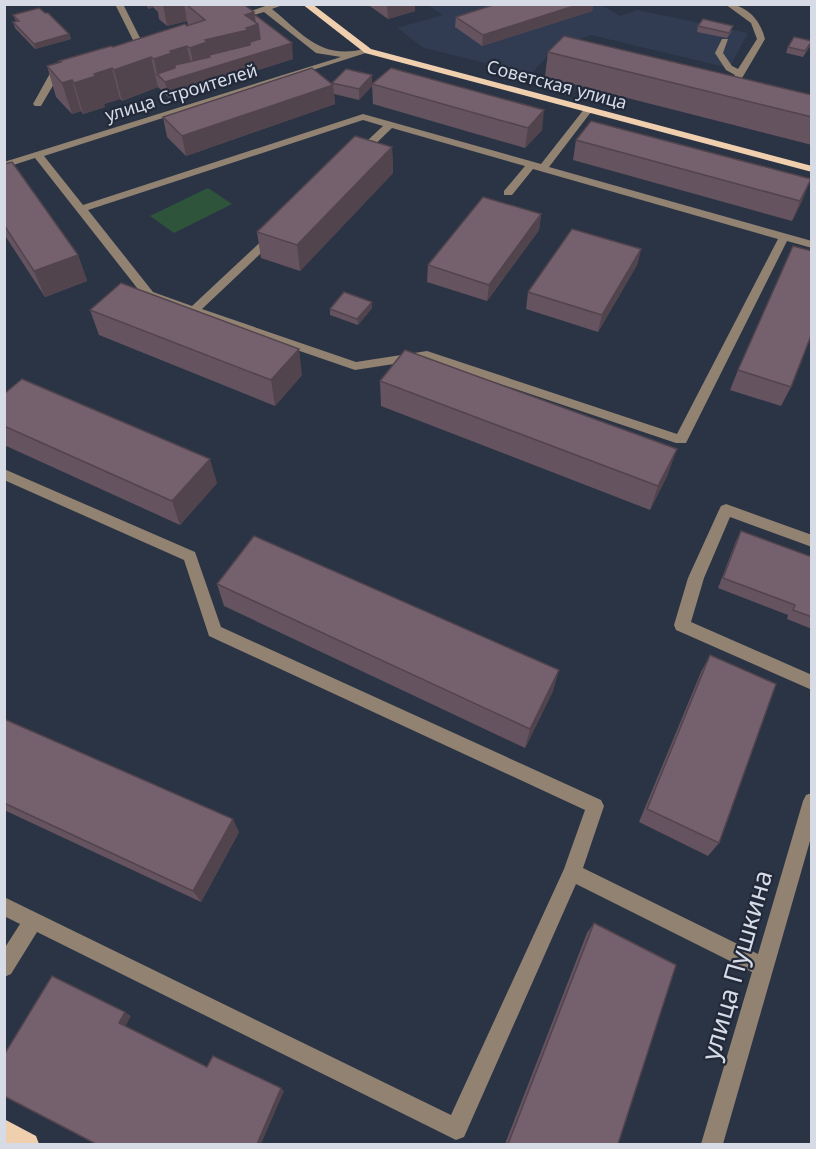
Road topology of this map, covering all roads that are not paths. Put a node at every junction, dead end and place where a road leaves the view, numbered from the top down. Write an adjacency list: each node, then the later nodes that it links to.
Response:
1 (119, 4): 7 (street)
2 (281, 4): 5 (street)
3 (306, 4): 9 (main road, Советская улица)
4 (729, 4): 14 (street)
5 (266, 9): 6 (street); 10 (street)
6 (224, 21)
7 (149, 40)
8 (724, 41): 14 (street)
9 (368, 51): 10 (street, улица Строителей); 19 (main road, Советская улица)
10 (355, 56): 21 (street, улица Строителей)
11 (69, 64): 12 (street)
12 (58, 68): 13 (street); 18 (street)
13 (42, 71)
14 (740, 74): 16 (street)
15 (718, 87): 16 (street)
16 (729, 90): 17 (street)
17 (740, 93)
18 (38, 104)
19 (588, 110): 24 (street); 25 (main road, Советская улица)
20 (391, 124): 22 (street); 24 (street); 27 (street)
21 (38, 154): 23 (street, улица Строителей); 27 (street)
22 (349, 164)
23 (4, 165)
24 (537, 166): 26 (street); 29 (street)
25 (812, 169)
26 (508, 194)
27 (81, 209): 31 (street)
28 (283, 226): 31 (street)
29 (784, 237): 30 (street); 31 (street)
30 (812, 245)
31 (194, 310)
32 (4, 474): 36 (street)
33 (812, 541): 34 (street)
34 (812, 683)
35 (812, 801): 40 (street, улица Пушкина)
36 (572, 872): 38 (street); 40 (street)
37 (4, 906): 38 (street)
38 (34, 920): 39 (street)
39 (4, 967)
40 (763, 967): 43 (street, улица Пушкина)
41 (4, 1130): 42 (main road)
42 (28, 1144)
43 (712, 1144)

